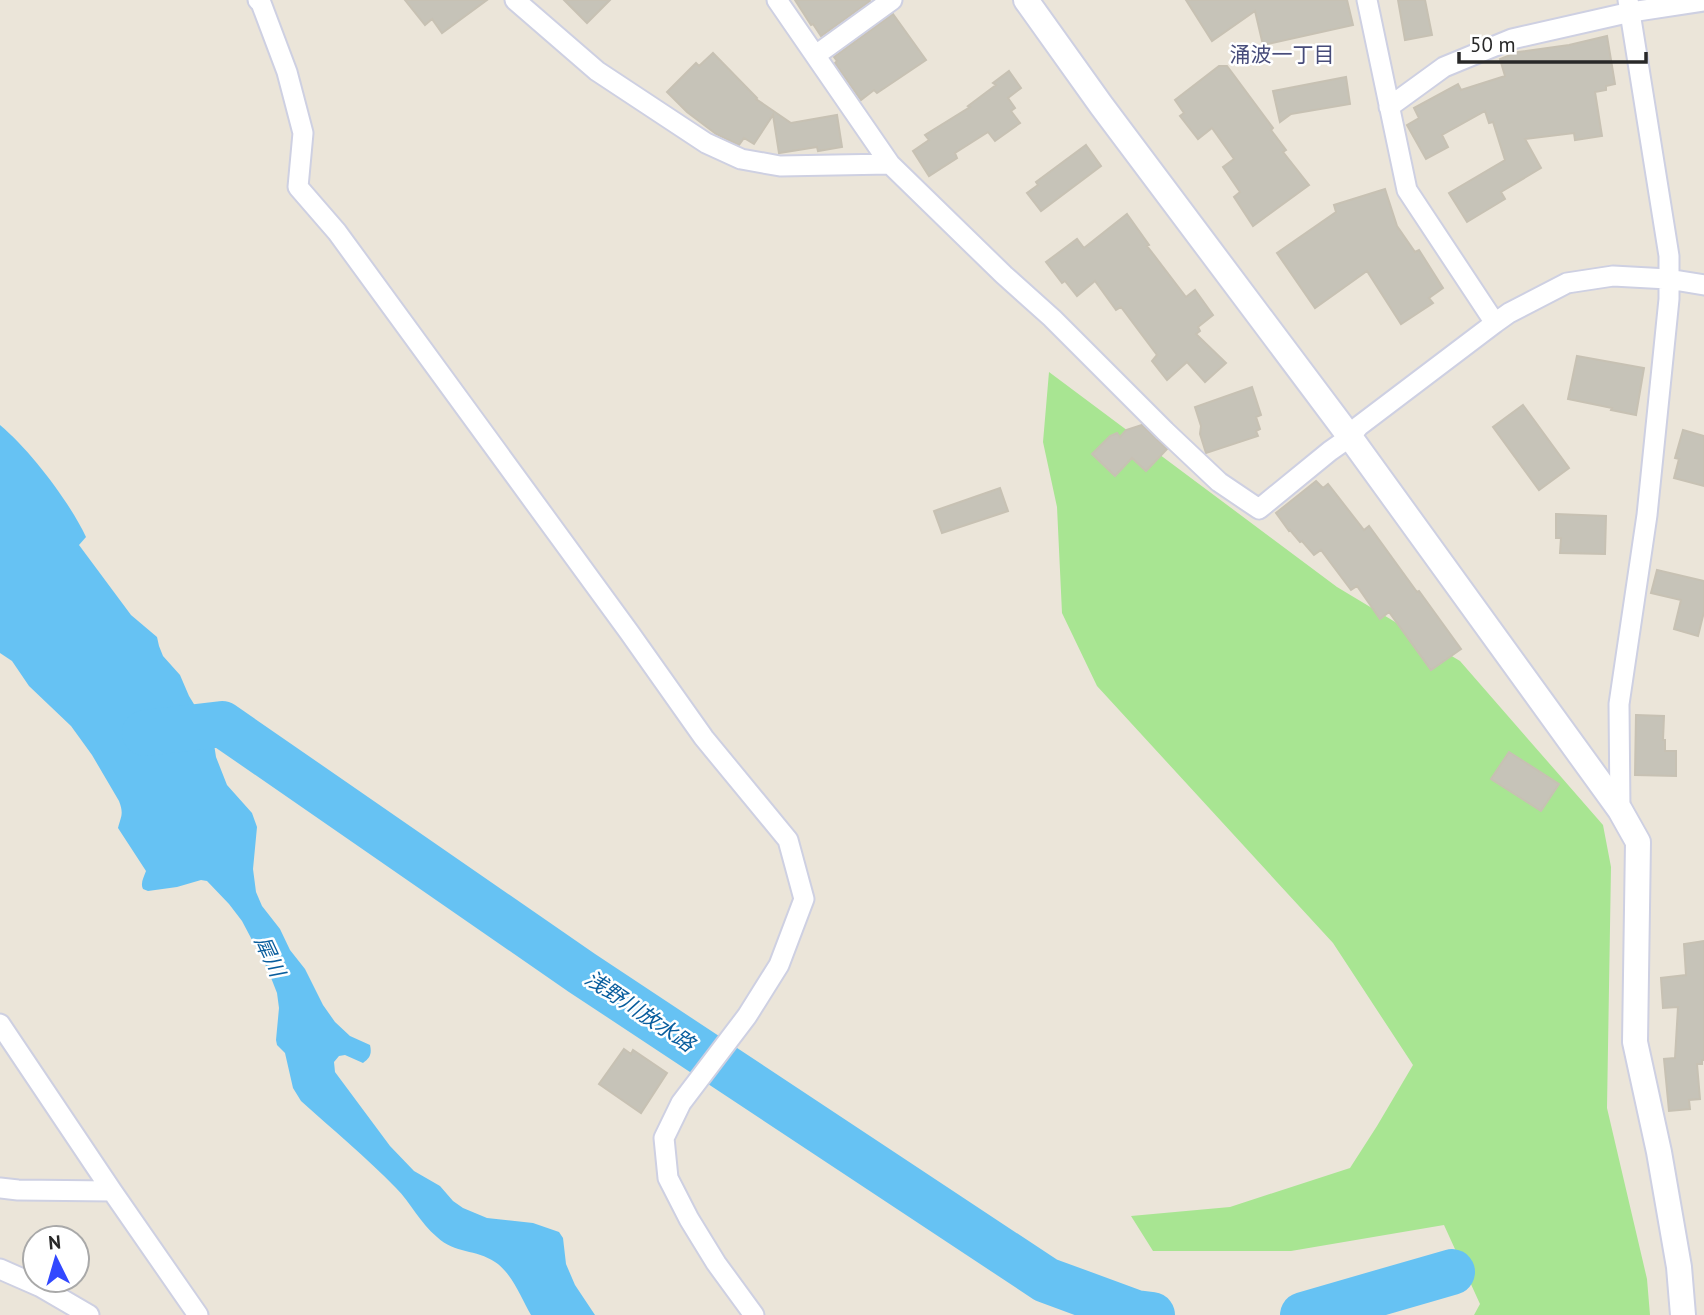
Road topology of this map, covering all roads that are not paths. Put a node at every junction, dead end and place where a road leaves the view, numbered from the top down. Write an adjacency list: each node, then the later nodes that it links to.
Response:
1 (258, 0): 24 (street)
2 (515, 0): 11 (street)
3 (777, 0): 9 (street)
4 (892, 0): 9 (street)
5 (1026, 0): 15 (street)
6 (1367, 0): 10 (street)
7 (1704, 1): 8 (street)
8 (1629, 6): 10 (street); 12 (street)
9 (816, 55): 11 (street)
10 (1389, 107): 14 (street)
11 (890, 164): 15 (street)
12 (1668, 279): 13 (street); 14 (street); 16 (street)
13 (1704, 285)
14 (1495, 323): 15 (street)
15 (1350, 438): 16 (street)
16 (1620, 810): 20 (street)
17 (0, 1024): 19 (street)
18 (0, 1188): 19 (street)
19 (112, 1191): 23 (street)
20 (1679, 1267): 25 (street); 26 (street)
21 (0, 1269): 22 (street)
22 (89, 1315)
23 (198, 1315)
24 (754, 1315)
25 (1669, 1315)
26 (1683, 1315)

